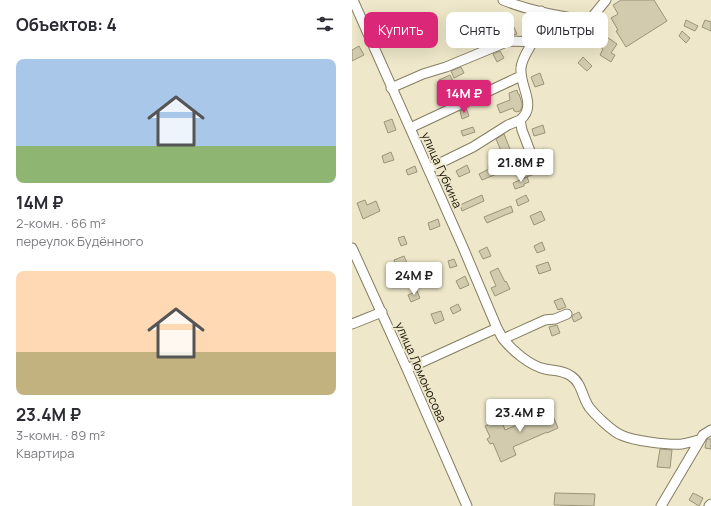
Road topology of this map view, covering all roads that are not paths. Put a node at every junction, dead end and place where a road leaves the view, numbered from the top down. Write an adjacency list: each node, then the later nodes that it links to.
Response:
1 (353, 0): 8 (street, улица Губкина)
2 (503, 0): 4 (street)
3 (606, 0): 4 (street)
4 (541, 11)
5 (522, 41): 8 (street)
6 (529, 48): 7 (street)
7 (521, 76): 9 (street); 10 (street)
8 (392, 88): 10 (street, улица Губкина)
9 (520, 120): 11 (street); 12 (street)
10 (410, 128): 12 (street, улица Губкина)
11 (533, 159)
12 (428, 169): 17 (street, улица Губкина)
13 (352, 248): 14 (street, улица Ломоносова)
14 (382, 312): 16 (street); 19 (street, улица Ломоносова)
15 (567, 314): 18 (street)
16 (352, 324)
17 (497, 328): 18 (street, улица Губкина); 19 (street)
18 (503, 339): 21 (street, улица Губкина)
19 (407, 369): 22 (street, улица Ломоносова)
20 (711, 430): 21 (street)
21 (700, 440): 23 (street)
22 (467, 506)
23 (661, 506)

